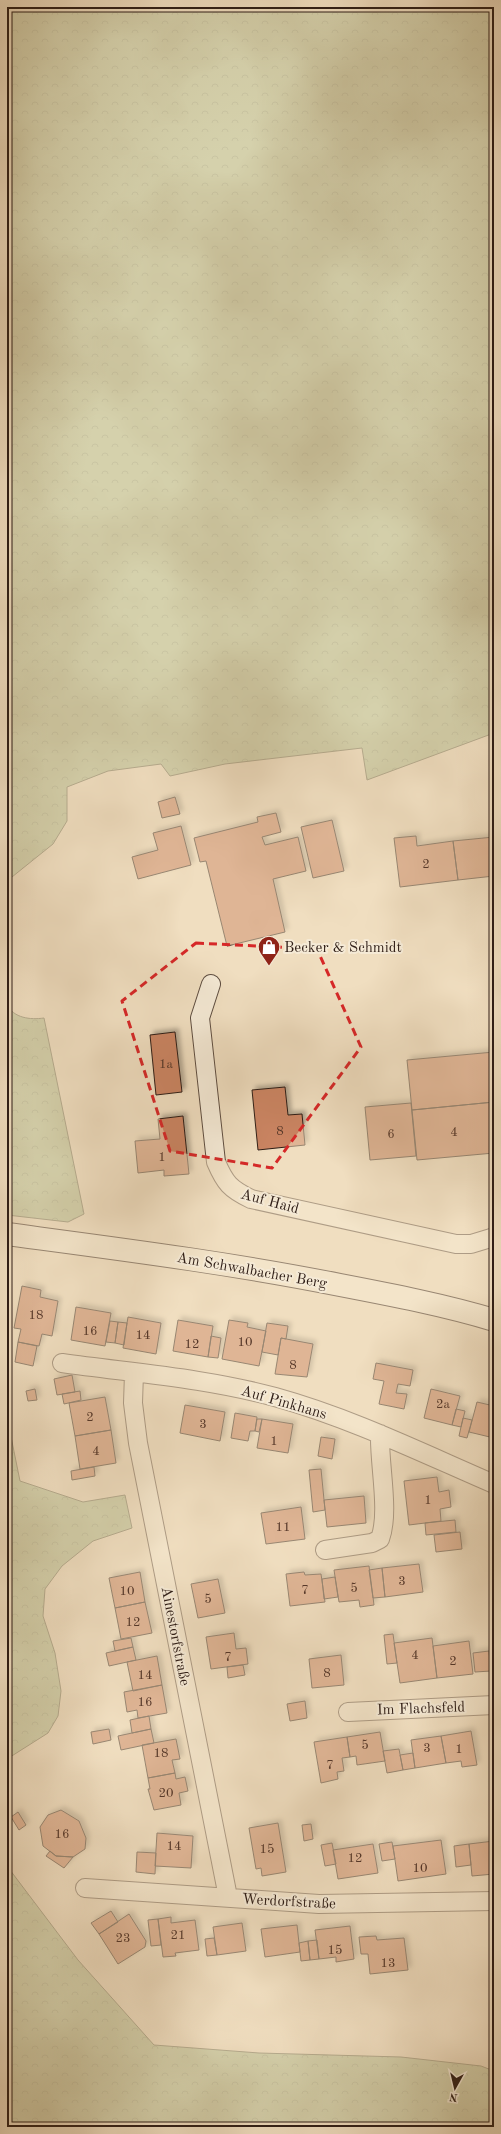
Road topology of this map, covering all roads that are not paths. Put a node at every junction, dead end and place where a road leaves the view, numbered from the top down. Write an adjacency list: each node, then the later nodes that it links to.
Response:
1 (211, 984): 3 (street, Auf Haid)
2 (7, 1234): 4 (main road, Am Schwalbacher Berg)
3 (494, 1237)
4 (494, 1320)
5 (62, 1362): 6 (street, Auf Pinkhans)
6 (134, 1373): 7 (street, Auf Pinkhans); 13 (street, Ainestorfstraße)
7 (380, 1434): 8 (street, Auf Pinkhans); 9 (street)
8 (494, 1484)
9 (325, 1550)
10 (494, 1705): 11 (street, Im Flachsfeld)
11 (348, 1712)
12 (85, 1888): 13 (street, Werdorfstraße)
13 (228, 1897): 14 (street, Werdorfstraße)
14 (494, 1901)

